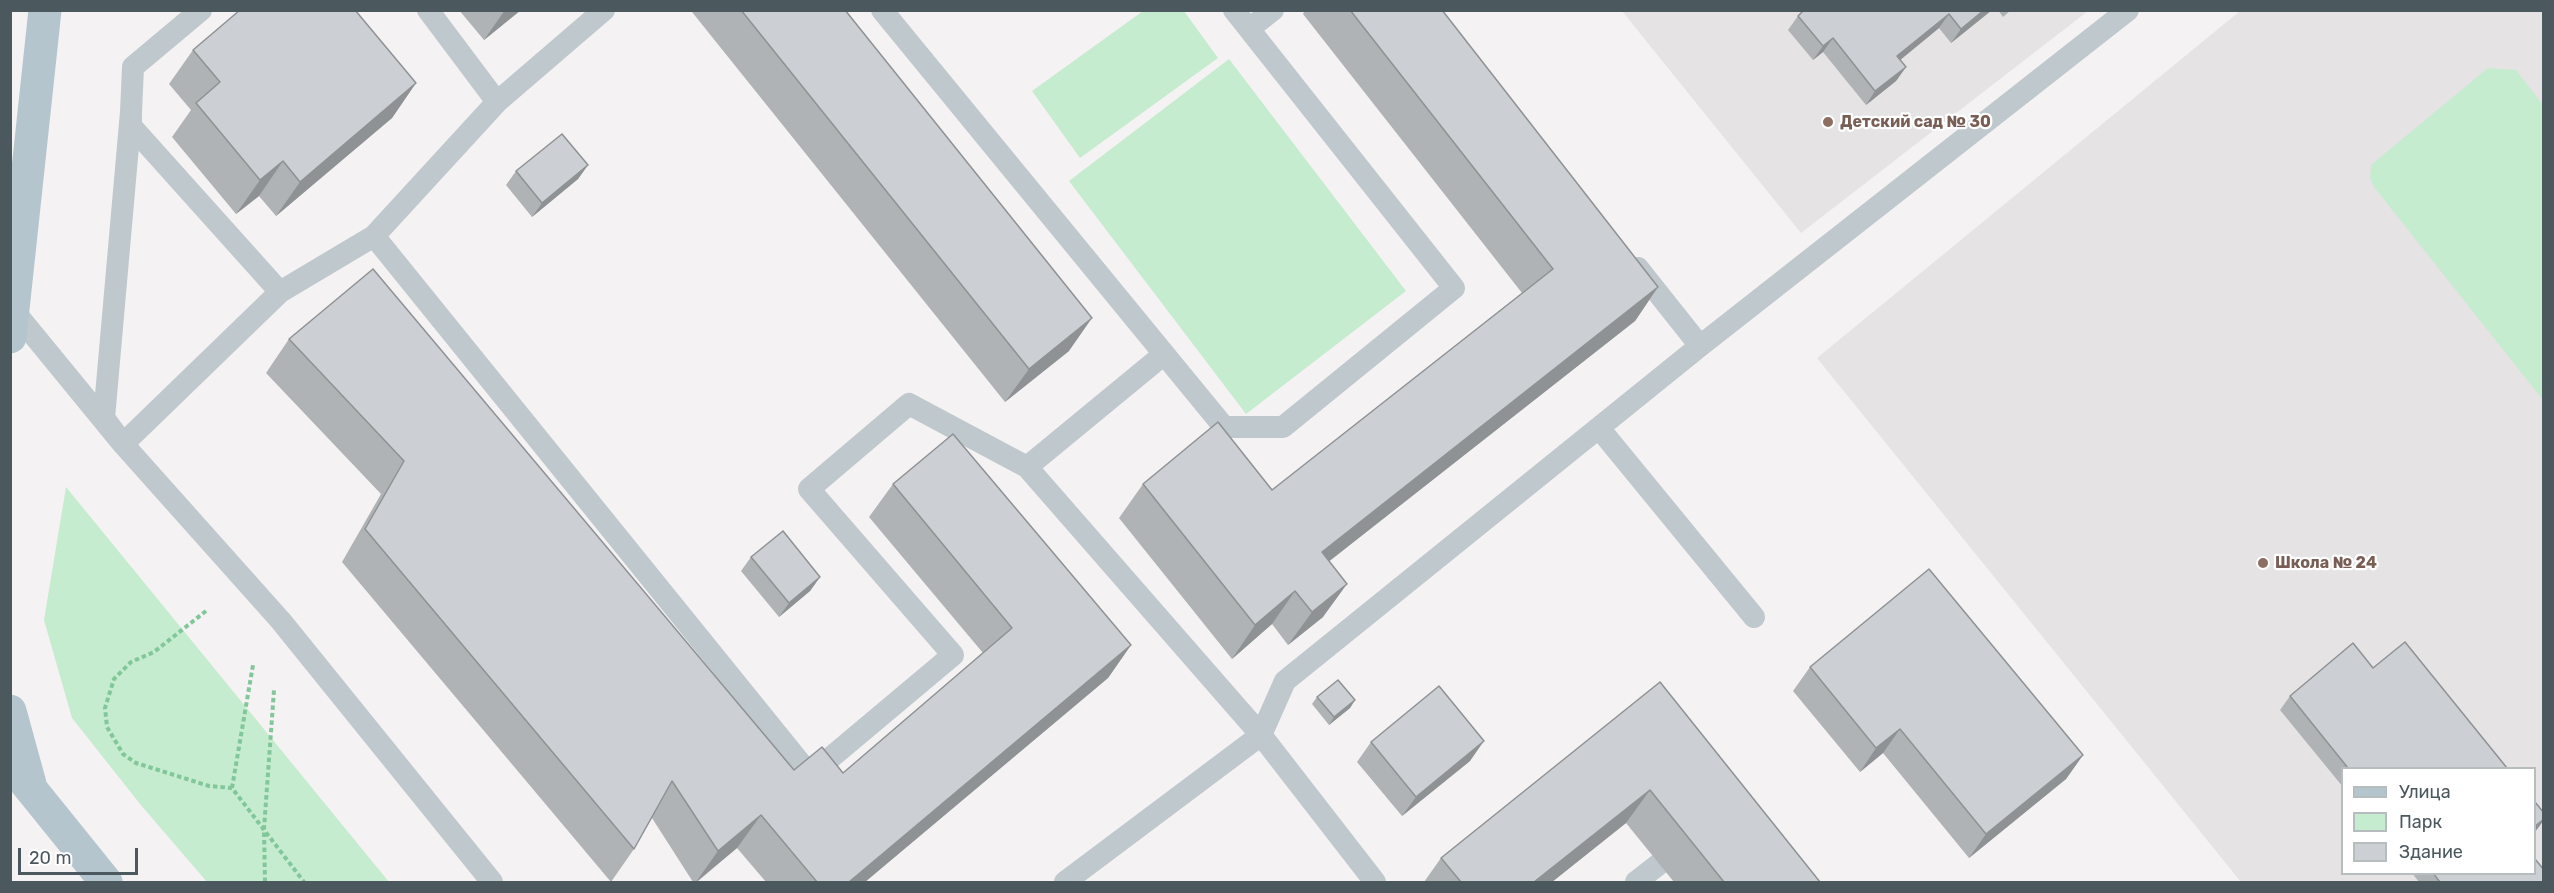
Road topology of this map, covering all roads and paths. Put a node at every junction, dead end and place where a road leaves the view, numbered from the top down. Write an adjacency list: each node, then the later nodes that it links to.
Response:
1 (45, 10): 15 (main road)
2 (201, 10): 11 (lane)
3 (428, 10): 10 (lane)
4 (604, 10): 10 (lane)
5 (882, 10): 17 (lane)
6 (1234, 10): 9 (lane)
7 (1273, 10): 9 (lane)
8 (2128, 10): 16 (lane)
9 (1249, 29): 17 (lane)
10 (497, 102): 12 (lane)
11 (131, 112): 14 (lane); 18 (lane)
12 (374, 236): 14 (lane); 21 (lane)
13 (1626, 253): 16 (lane)
14 (280, 292): 20 (lane)
15 (12, 324): 18 (lane)
16 (1700, 346): 19 (lane)
17 (1163, 355): 21 (lane)
18 (104, 418): 20 (lane)
19 (1599, 428): 23 (lane); 27 (lane)
20 (123, 444): 36 (lane)
21 (1027, 467): 27 (lane)
22 (206, 611): 30 (path)
23 (1754, 617)
24 (253, 665): 30 (path)
25 (274, 690): 31 (path)
26 (10, 711): 29 (main road)
27 (1261, 735): 37 (lane); 38 (lane)
28 (10, 763): 29 (main road)
29 (31, 788): 33 (main road)
30 (232, 788): 31 (path)
31 (264, 829): 34 (path); 35 (path)
32 (1659, 864): 39 (lane)
33 (106, 882)
34 (265, 882)
35 (304, 882)
36 (492, 882)
37 (1065, 882)
38 (1375, 882)
39 (1636, 882)

